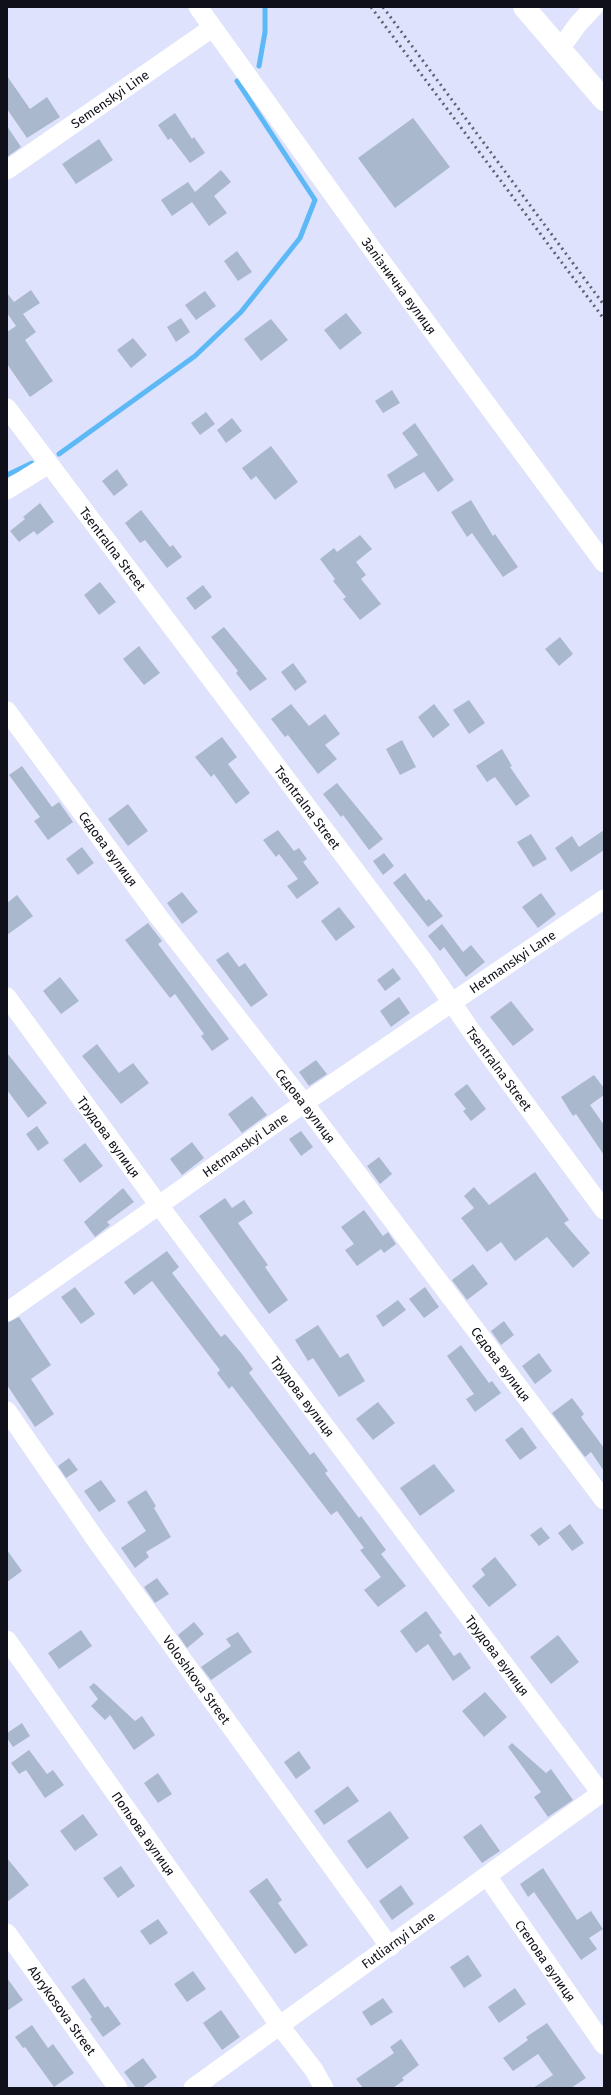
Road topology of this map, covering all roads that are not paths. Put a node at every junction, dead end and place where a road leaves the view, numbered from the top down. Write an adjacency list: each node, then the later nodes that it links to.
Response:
1 (198, 7): 4 (street, Залізнична вулиця)
2 (524, 7): 5 (main road)
3 (594, 7): 5 (street)
4 (212, 28): 7 (street, Semenskyi Line); 11 (street, Залізнична вулиця)
5 (560, 49): 6 (main road)
6 (604, 100)
7 (7, 170)
8 (7, 408): 9 (street, Tsentralna Street)
9 (50, 464): 10 (street); 15 (street, Tsentralna Street)
10 (7, 490)
11 (604, 563)
12 (7, 712): 16 (street, Сєдова вулиця)
13 (604, 900): 15 (street, Hetmanskyi Lane)
14 (7, 997): 17 (street, Трудова вулиця)
15 (452, 1003): 16 (street, Hetmanskyi Lane); 18 (street, Tsentralna Street)
16 (304, 1102): 17 (street, Hetmanskyi Lane); 21 (street, Сєдова вулиця)
17 (158, 1204): 19 (street, Hetmanskyi Lane); 23 (street, Трудова вулиця)
18 (604, 1210)
19 (7, 1312)
20 (7, 1411): 26 (street, Voloshkova Street)
21 (604, 1500)
22 (7, 1640): 27 (street, Польова вулиця)
23 (602, 1792): 24 (street, Futliarnyi Lane)
24 (487, 1876): 26 (street, Futliarnyi Lane); 28 (street, Степова вулиця)
25 (7, 1933): 29 (street, Abrykosova Street)
26 (390, 1947): 27 (street, Futliarnyi Lane)
27 (280, 2026): 30 (street, Futliarnyi Lane); 31 (street, Польова вулиця)
28 (604, 2045)
29 (118, 2088)
30 (193, 2088)
31 (324, 2088)

